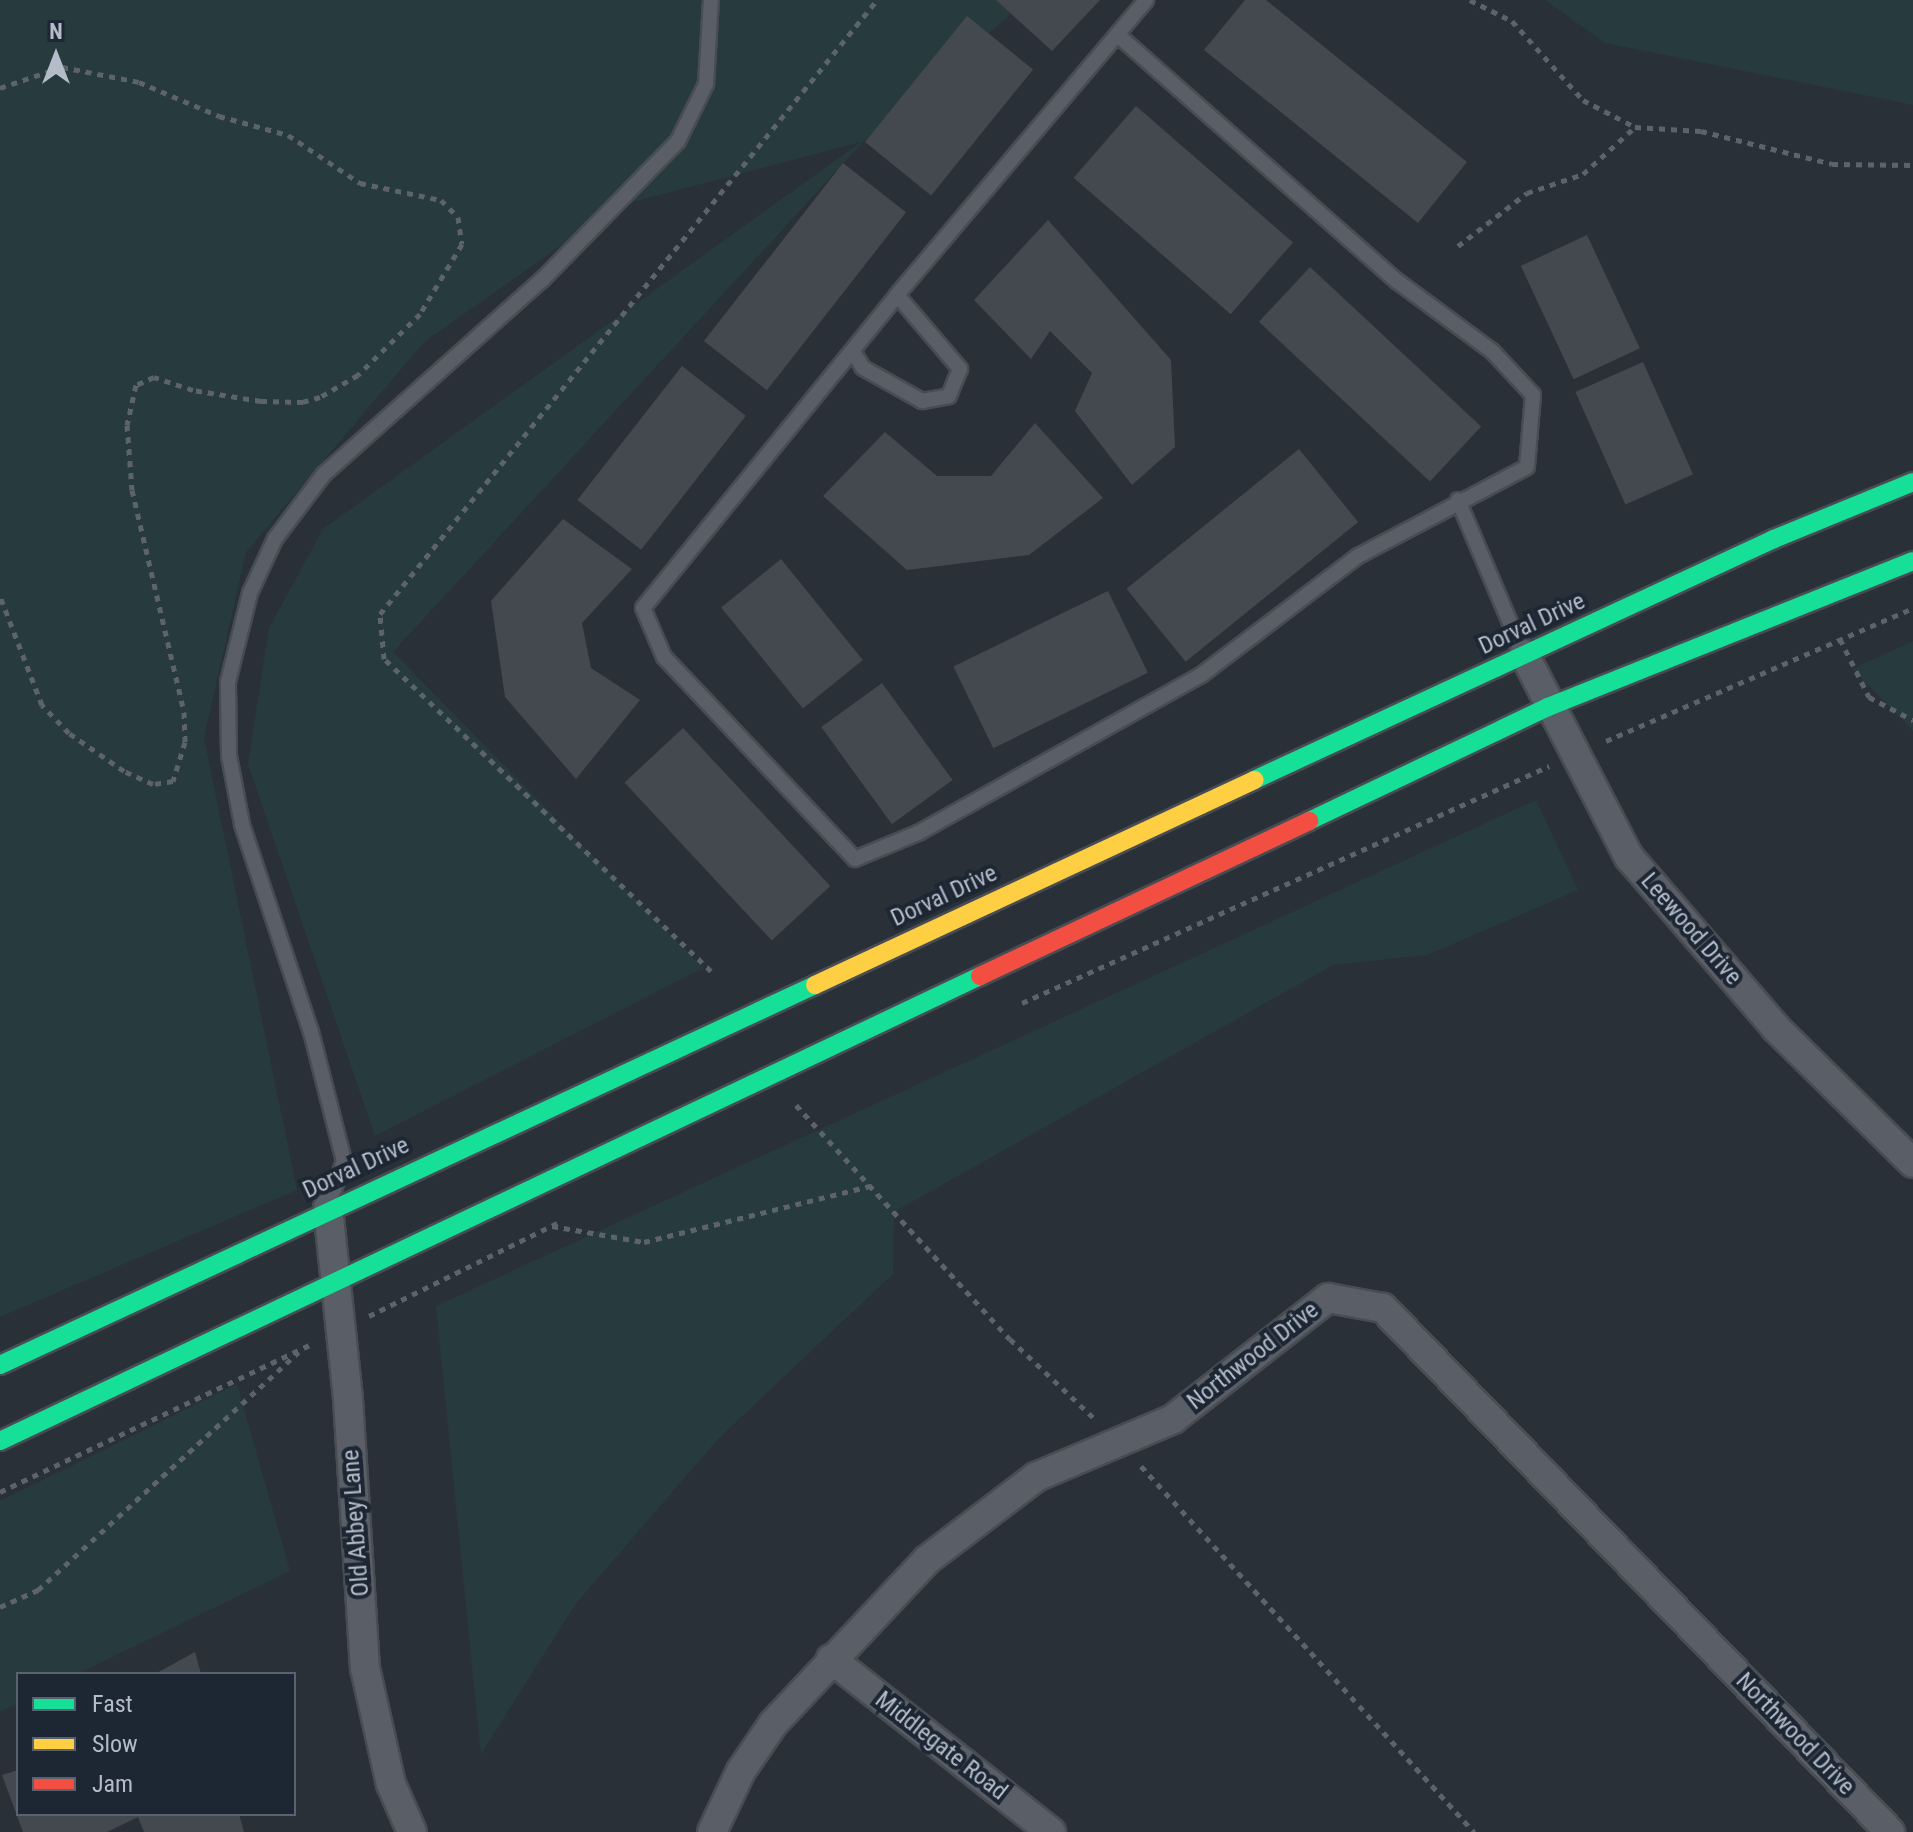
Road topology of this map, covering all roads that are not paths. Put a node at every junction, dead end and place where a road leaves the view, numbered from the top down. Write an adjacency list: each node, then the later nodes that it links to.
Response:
1 (711, 0): 12 (lane)
2 (1146, 0): 3 (lane)
3 (1120, 37): 4 (lane); 7 (lane)
4 (897, 295): 5 (lane); 5 (lane)
5 (854, 353): 7 (lane)
6 (1913, 482): 9 (main road, Dorval Drive)
7 (1458, 500): 9 (lane)
8 (1913, 561): 10 (main road)
9 (1524, 654): 10 (street, Leewood Drive); 12 (main road, Dorval Drive)
10 (1548, 707): 11 (street, Leewood Drive); 13 (main road)
11 (1913, 1163)
12 (328, 1208): 13 (street, Old Abbey Lane); 14 (main road, Dorval Drive)
13 (333, 1282): 15 (main road); 17 (street, Old Abbey Lane)
14 (0, 1365)
15 (0, 1441)
16 (831, 1659): 18 (street, Northwood Drive); 19 (street, Middlegate Road); 20 (street, Northwood Drive)
17 (412, 1832)
18 (712, 1832)
19 (1051, 1832)
20 (1890, 1832)

